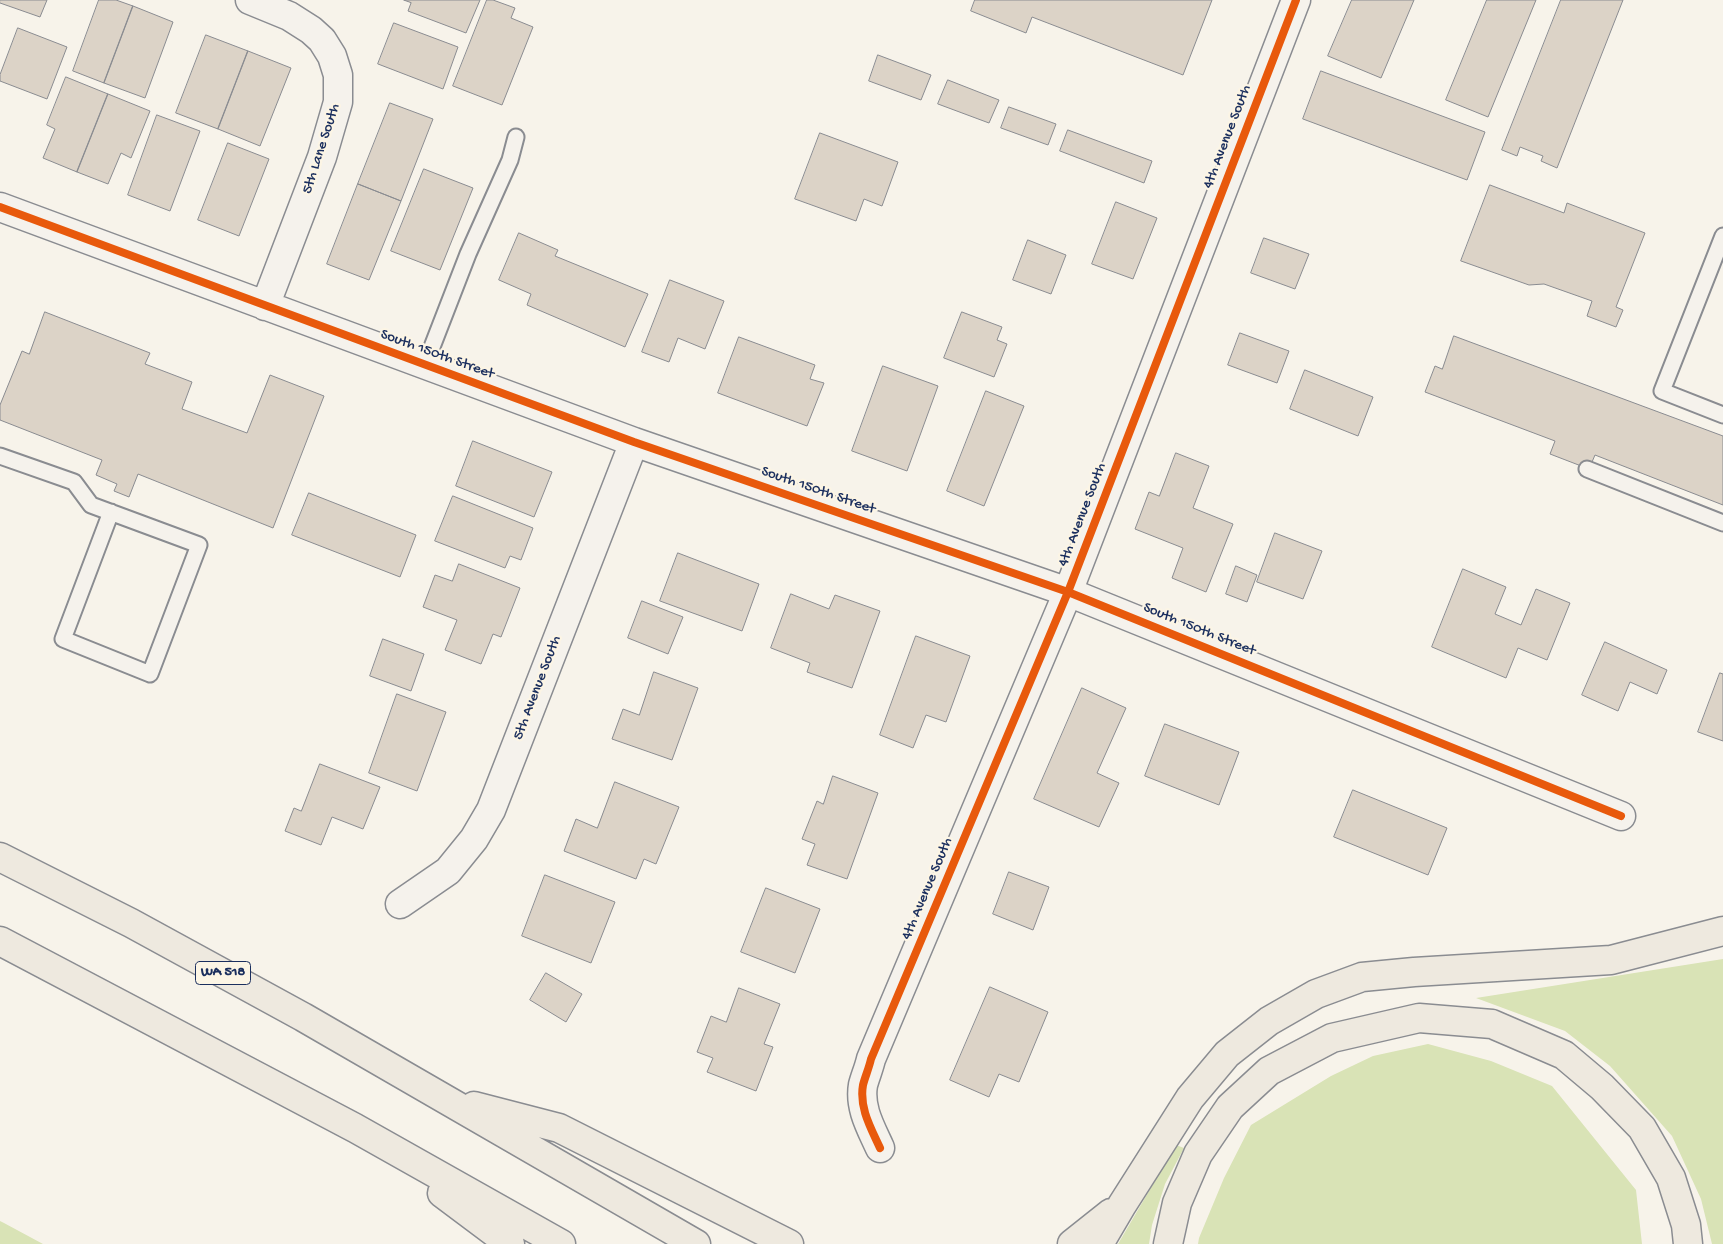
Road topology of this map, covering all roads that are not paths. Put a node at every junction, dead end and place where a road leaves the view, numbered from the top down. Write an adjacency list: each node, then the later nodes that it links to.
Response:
1 (250, 0): 6 (street, 5th Lane South)
2 (1296, 0): 14 (street, 4th Avenue South)
3 (516, 137): 7 (lane)
4 (0, 207): 6 (street, South 150th Street)
5 (1723, 236): 8 (lane)
6 (265, 306): 7 (street, South 150th Street)
7 (425, 365): 9 (street, South 150th Street)
8 (1723, 416)
9 (634, 442): 14 (street, South 150th Street); 17 (street, 5th Avenue South)
10 (0, 456): 12 (lane)
11 (1587, 469): 13 (lane)
12 (111, 512): 12 (lane)
13 (1723, 523)
14 (1068, 592): 15 (street, South 150th Street); 22 (street, 4th Avenue South)
15 (1621, 816)
16 (0, 857): 20 (highway, WA 518)
17 (400, 904)
18 (1723, 931): 23 (highway)
19 (0, 941): 21 (highway)
20 (441, 1098): 26 (highway, WA 518); 27 (highway)
21 (355, 1128): 24 (highway); 25 (highway)
22 (880, 1148)
23 (1122, 1205): 28 (highway); 29 (highway)
24 (510, 1244)
25 (562, 1244)
26 (696, 1244)
27 (789, 1244)
28 (1072, 1244)
29 (1099, 1244)
30 (1168, 1244): 31 (highway)
31 (1688, 1244)

